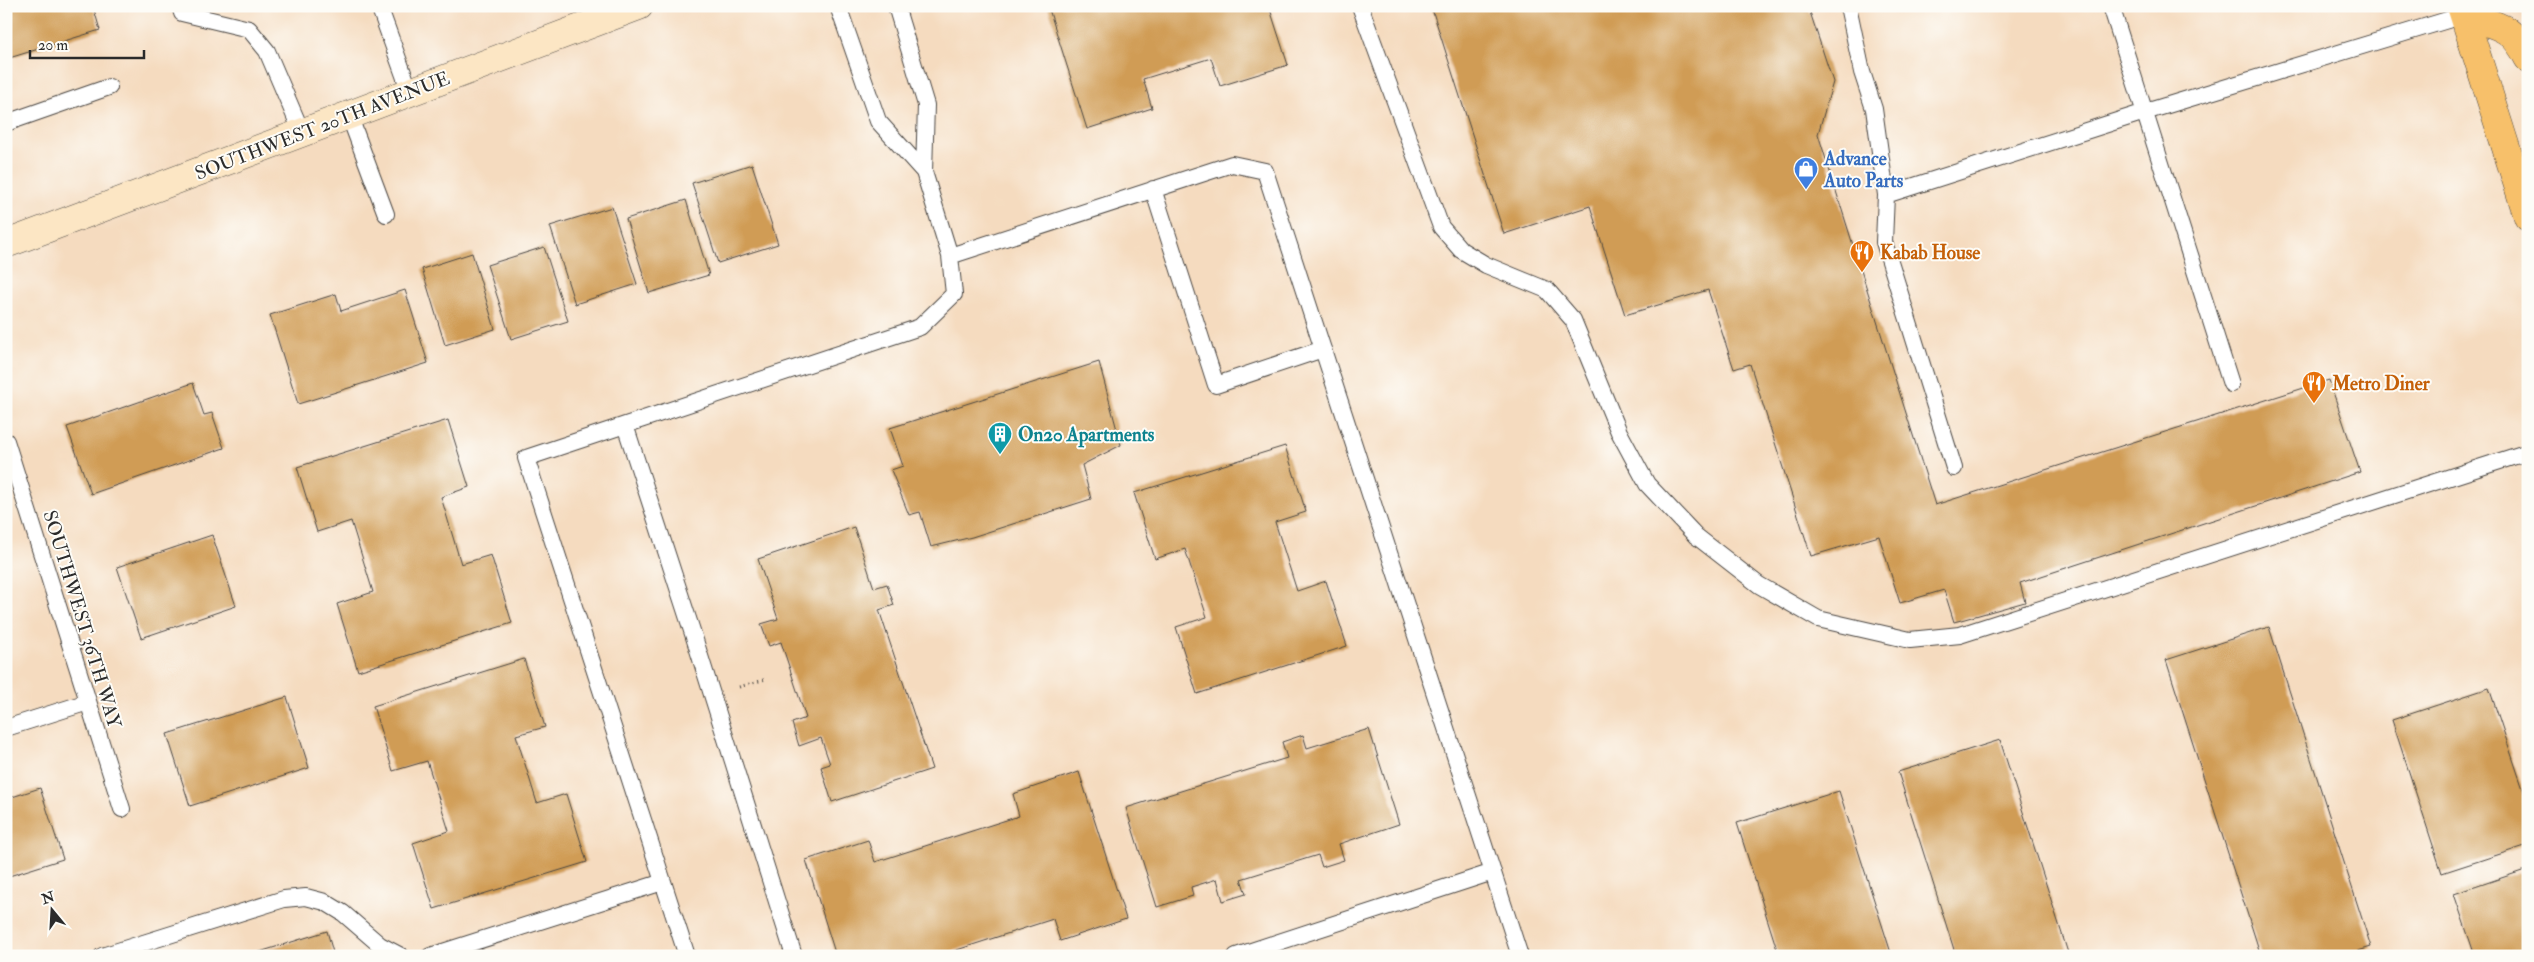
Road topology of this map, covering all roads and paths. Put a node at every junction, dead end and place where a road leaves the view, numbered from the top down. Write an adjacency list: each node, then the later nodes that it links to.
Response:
1 (180, 6): 16 (lane)
2 (378, 6): 12 (lane)
3 (639, 6): 12 (main road, SOUTHWEST 20TH AVENUE)
4 (838, 6): 17 (lane)
5 (896, 6): 17 (lane)
6 (1360, 6): 28 (lane)
7 (1848, 6): 19 (lane)
8 (2111, 6): 13 (lane)
9 (2463, 10): 10 (main road); 13 (lane); 21 (main road)
10 (2528, 58)
11 (109, 87): 15 (lane)
12 (410, 92): 14 (main road, SOUTHWEST 20TH AVENUE)
13 (2145, 112): 19 (lane); 25 (lane)
14 (349, 115): 16 (main road, SOUTHWEST 20TH AVENUE); 20 (lane)
15 (6, 123)
16 (302, 133): 22 (main road, SOUTHWEST 20TH AVENUE)
17 (924, 172): 23 (lane)
18 (1153, 189): 23 (lane); 24 (lane); 24 (lane)
19 (1886, 195): 29 (lane)
20 (386, 214)
21 (2528, 217)
22 (6, 244)
23 (950, 256): 26 (lane)
24 (1323, 349): 35 (lane)
25 (2231, 384)
26 (625, 425): 36 (lane); 41 (lane)
27 (6, 441): 32 (lane, SOUTHWEST 36TH WAY)
28 (2528, 452)
29 (1954, 468)
30 (766, 679): 31 (path)
31 (733, 689)
32 (88, 702): 33 (lane); 34 (lane, SOUTHWEST 36TH WAY)
33 (6, 728)
34 (122, 809)
35 (1493, 872): 42 (lane); 43 (lane)
36 (663, 882): 39 (lane); 40 (lane)
37 (102, 956): 38 (lane)
38 (400, 956)
39 (430, 956)
40 (687, 956)
41 (794, 956)
42 (1236, 956)
43 (1520, 956)

